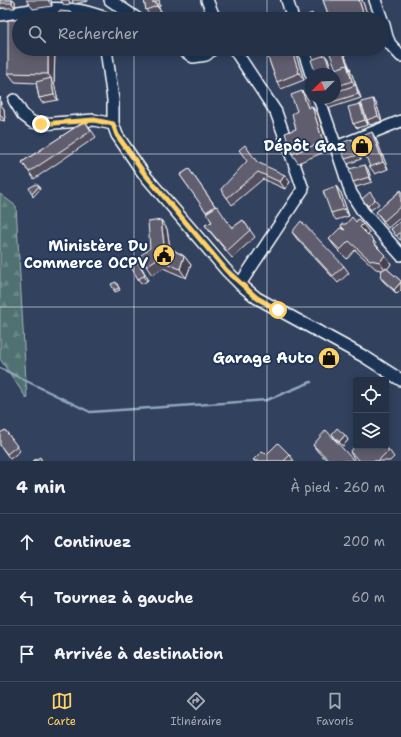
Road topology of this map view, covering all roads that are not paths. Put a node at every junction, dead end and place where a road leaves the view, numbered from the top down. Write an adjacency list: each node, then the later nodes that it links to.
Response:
1 (109, 0): 7 (street); 8 (street)
2 (206, 0): 9 (street)
3 (287, 0): 10 (street)
4 (375, 0): 11 (street)
5 (24, 12): 6 (street)
6 (87, 12)
7 (105, 12)
8 (127, 12)
9 (211, 12)
10 (291, 12)
11 (379, 12)
12 (12, 13): 13 (street)
13 (0, 15)
14 (389, 42): 15 (street)
15 (400, 53)
16 (107, 56): 23 (street)
17 (239, 56): 26 (street)
18 (305, 56): 19 (street)
19 (309, 68)
20 (14, 100): 23 (street)
21 (321, 104): 24 (street)
22 (401, 121): 24 (street)
23 (113, 124): 26 (street)
24 (336, 146): 25 (street)
25 (401, 255)
26 (240, 284): 27 (street)
27 (401, 380)

